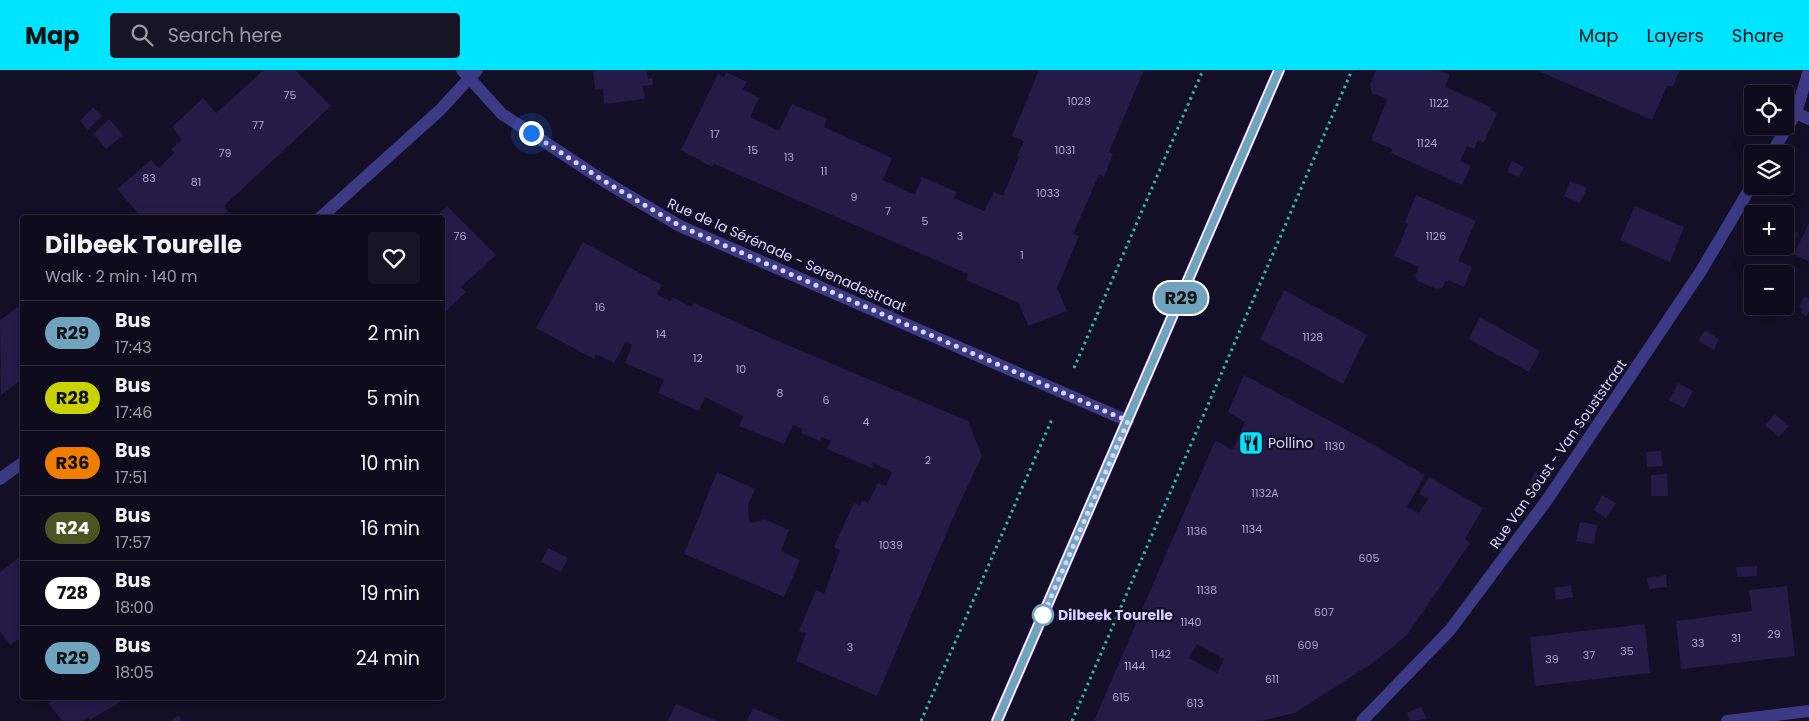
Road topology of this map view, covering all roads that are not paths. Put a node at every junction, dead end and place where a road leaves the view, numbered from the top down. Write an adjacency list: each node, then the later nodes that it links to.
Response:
1 (1279, 70): 9 (main road)
2 (1809, 70): 4 (street)
3 (470, 73): 8 (street); 9 (street, Rue de la Sérénade - Serenadestraat)
4 (1796, 113): 5 (street); 6 (street)
5 (1809, 119)
6 (1776, 145)
7 (1746, 195): 14 (street, Rue Van Soust - Van Souststraat)
8 (323, 215)
9 (1128, 421): 13 (main road)
10 (20, 465): 11 (street)
11 (0, 480)
12 (1809, 711): 15 (street)
13 (997, 721)
14 (1362, 721)
15 (1727, 721)

